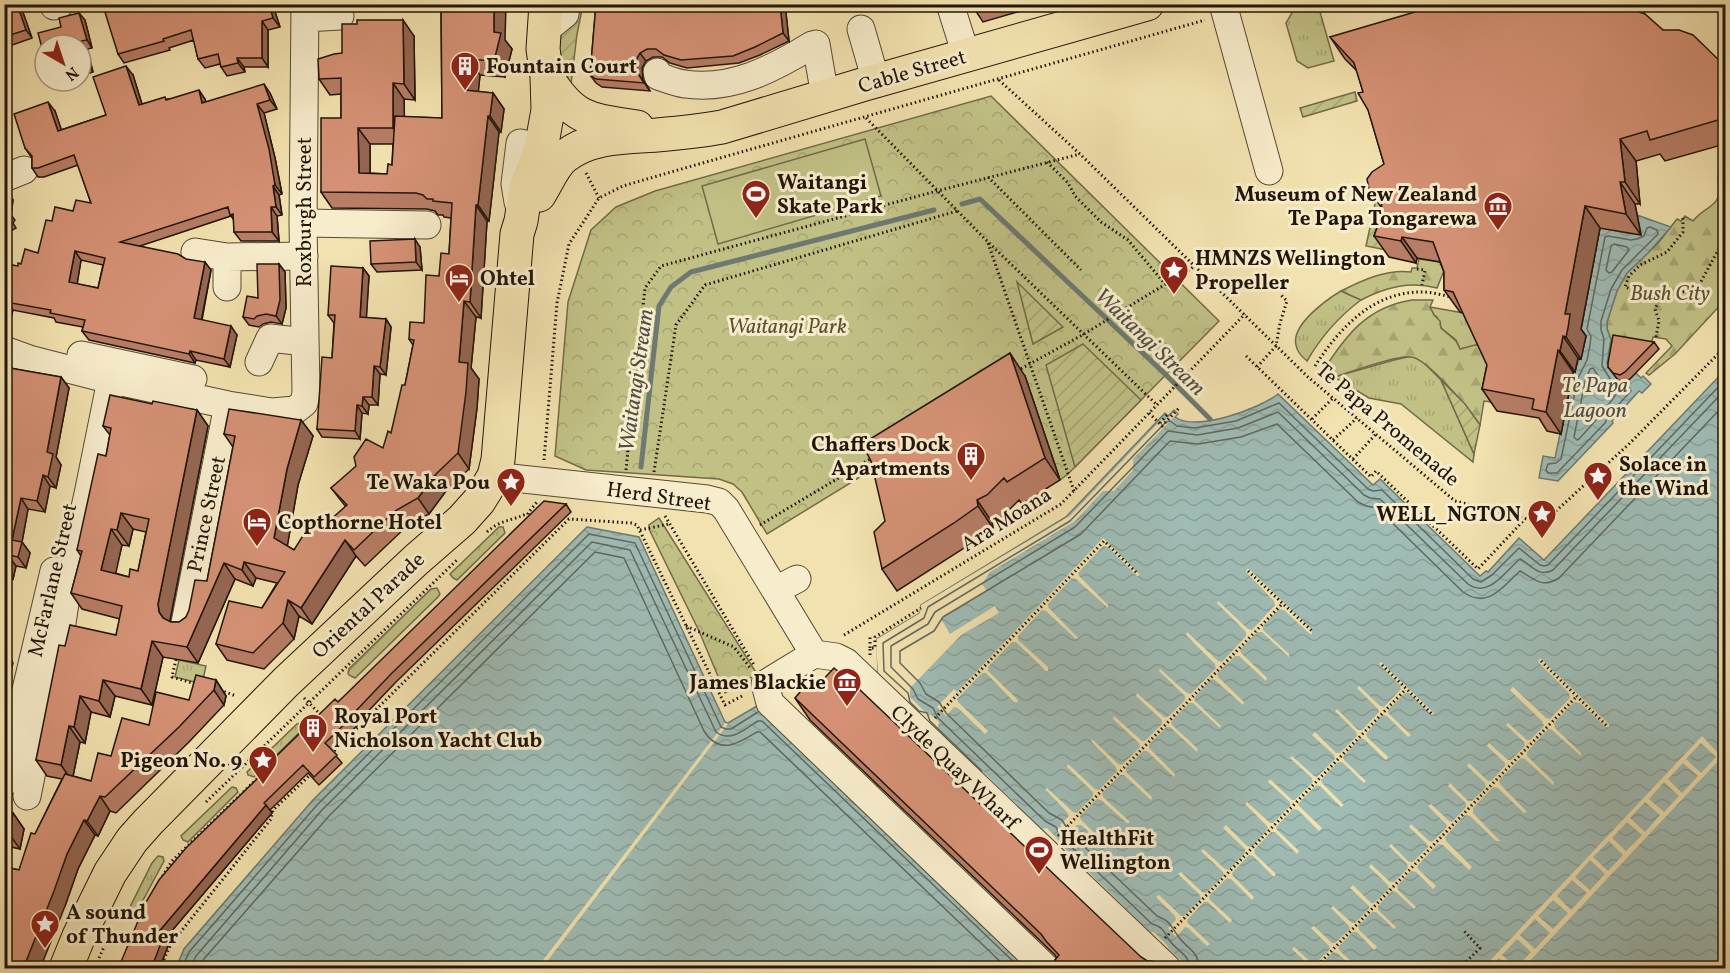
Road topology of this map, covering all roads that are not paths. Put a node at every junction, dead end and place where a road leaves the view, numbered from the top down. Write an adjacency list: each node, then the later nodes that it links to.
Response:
1 (566, 4): 7 (street)
2 (950, 4): 9 (street)
3 (1147, 4): 9 (main road, Cable Street)
4 (305, 11): 6 (street); 17 (street, Roxburgh Street)
5 (1216, 12): 15 (street)
6 (340, 16)
7 (545, 17): 11 (main road, Oriental Parade)
8 (861, 29): 12 (street)
9 (966, 55): 12 (main road, Cable Street)
10 (657, 72): 13 (street)
11 (547, 77): 14 (main road, Cable Street); 16 (main road, Oriental Parade)
12 (876, 81): 13 (main road, Cable Street)
13 (825, 96): 14 (main road, Cable Street)
14 (677, 133): 16 (main road, Cable Street)
15 (1269, 171)
16 (521, 221): 29 (main road, Oriental Parade)
17 (303, 223): 18 (street); 20 (street, Roxburgh Street)
18 (427, 225)
19 (195, 252): 21 (street)
20 (304, 256): 21 (street); 23 (street, Roxburgh Street)
21 (227, 257): 22 (street)
22 (227, 287)
23 (305, 342): 25 (street); 28 (street, Roxburgh Street)
24 (7, 351): 26 (street); 28 (street)
25 (259, 362)
26 (105, 379): 27 (street); 34 (street)
27 (228, 405): 28 (street); 32 (street, Prince Street)
28 (291, 411)
29 (494, 476): 30 (street, Herd Street); 35 (main road, Oriental Parade)
30 (685, 496): 31 (street); 33 (street, Herd Street)
31 (700, 521)
32 (184, 623)
33 (814, 654): 36 (street); 37 (street, Clyde Quay Wharf)
34 (16, 790)
35 (66, 969)
36 (1046, 969)
37 (1167, 969)

